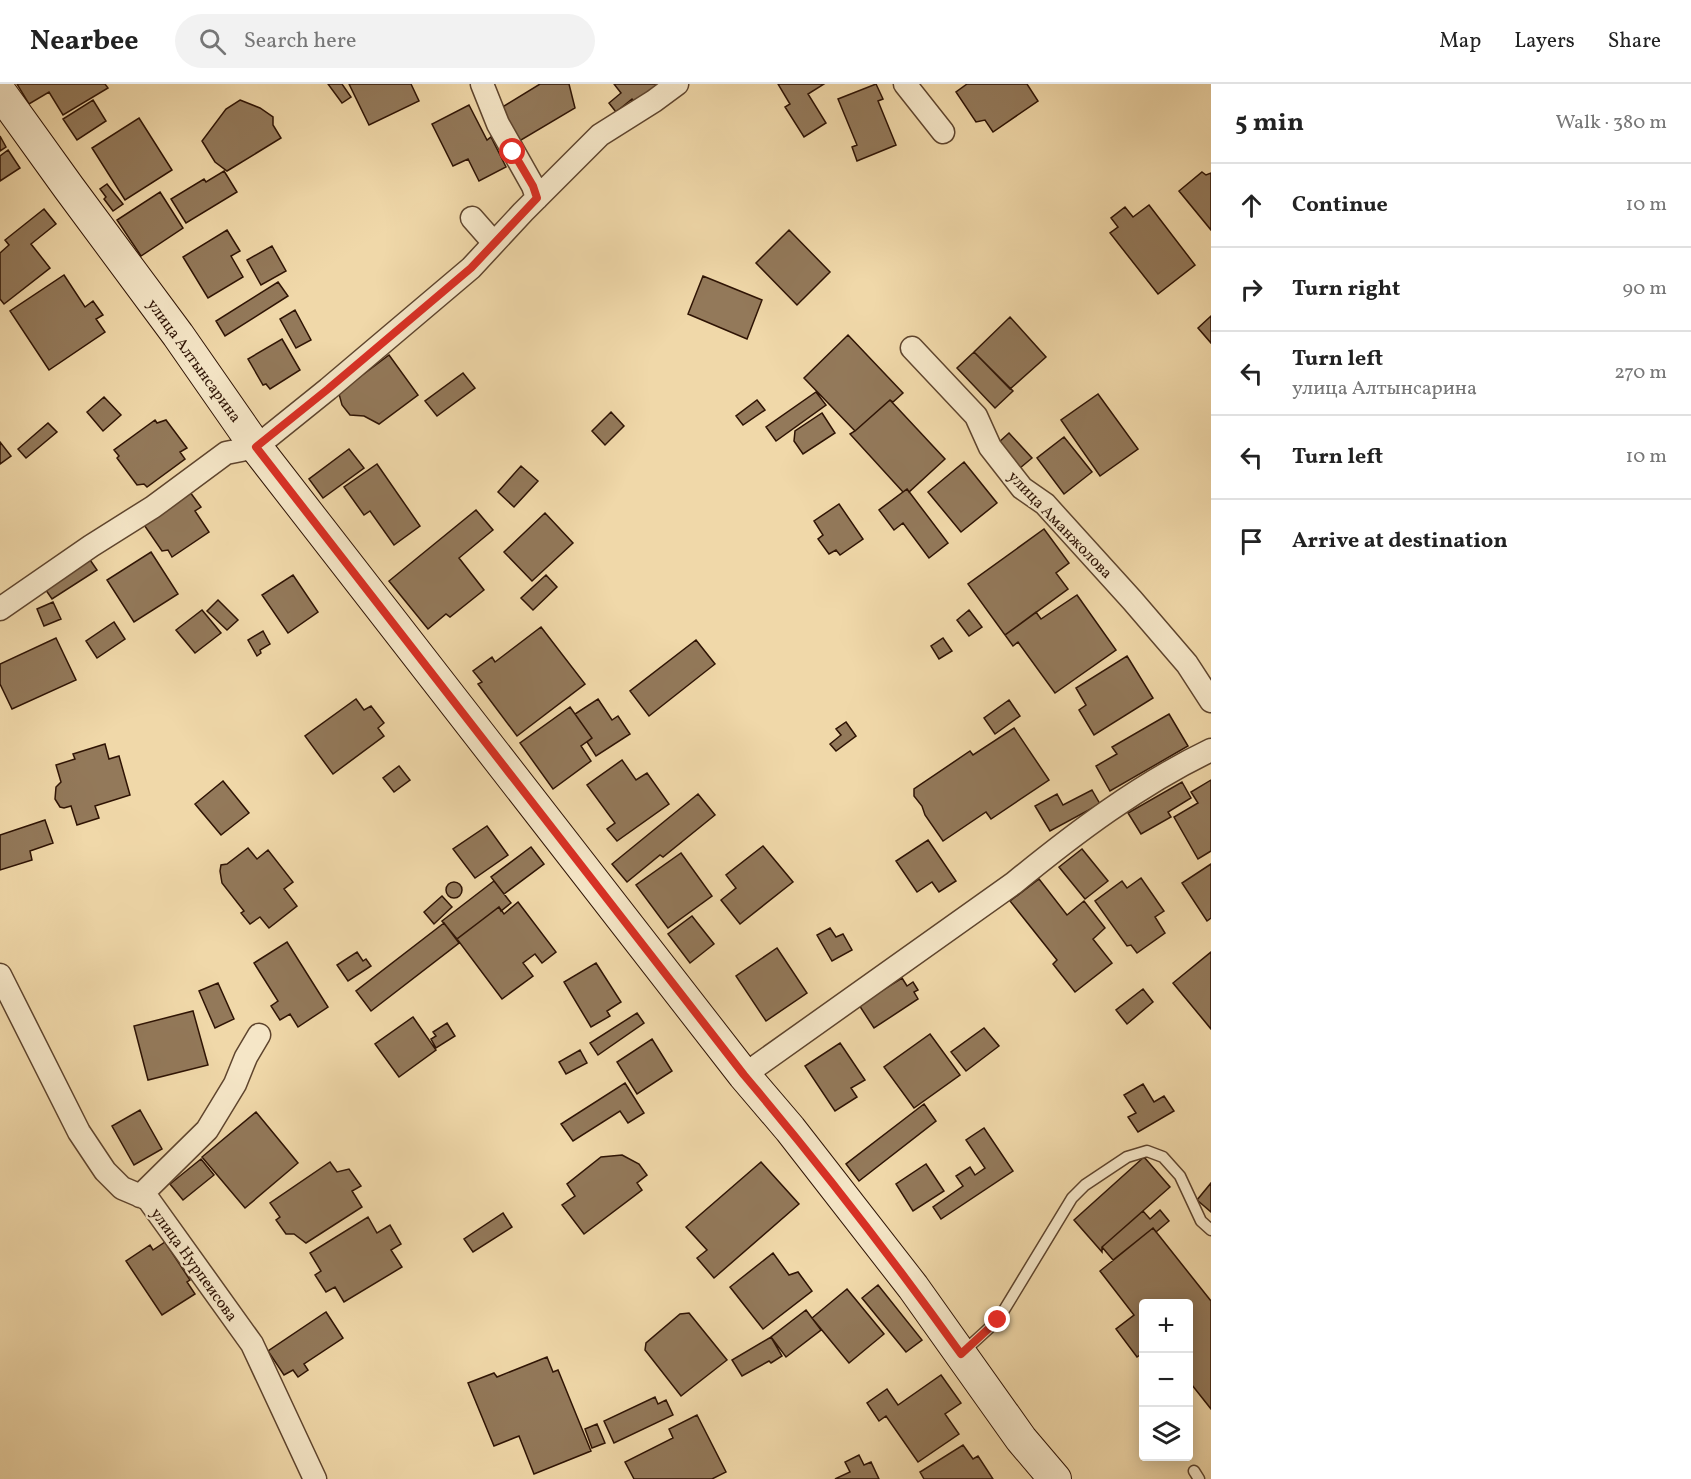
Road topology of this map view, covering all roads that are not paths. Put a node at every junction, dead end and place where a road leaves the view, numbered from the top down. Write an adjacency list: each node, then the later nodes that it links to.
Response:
1 (482, 84): 6 (street)
2 (677, 84): 6 (street)
3 (905, 84): 5 (street)
4 (0, 92): 10 (street, улица Алтынсарина)
5 (943, 132)
6 (537, 198): 8 (street)
7 (472, 218): 8 (street)
8 (494, 243): 10 (street)
9 (912, 348): 12 (street, улица Аманжолова)
10 (256, 447): 11 (street); 16 (street, улица Алтынсарина)
11 (0, 609)
12 (1211, 701)
13 (1211, 750): 16 (street)
14 (0, 975): 17 (street, улица Нурпеисова)
15 (259, 1035): 17 (street)
16 (744, 1075): 19 (street, улица Алтынсарина)
17 (140, 1196): 20 (street, улица Нурпеисова)
18 (1211, 1230): 19 (lane)
19 (961, 1354): 21 (street, улица Алтынсарина)
20 (315, 1479)
21 (1054, 1479)

